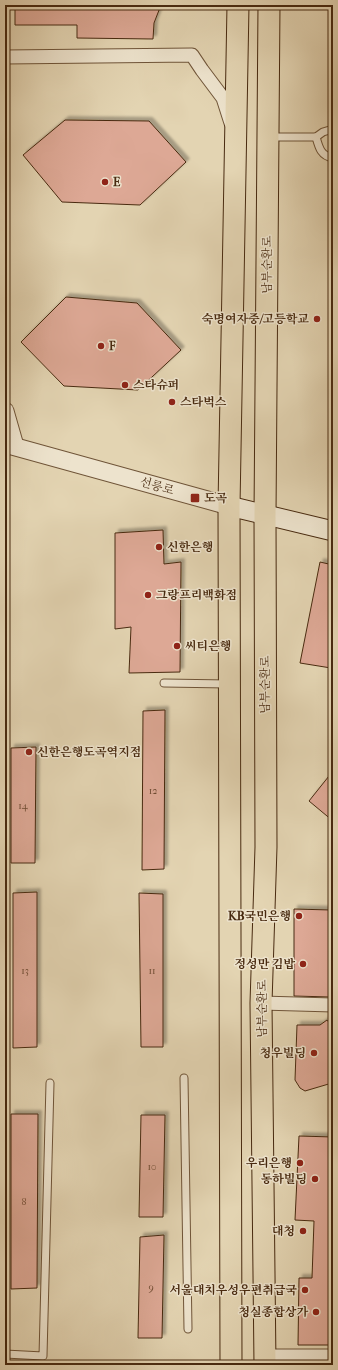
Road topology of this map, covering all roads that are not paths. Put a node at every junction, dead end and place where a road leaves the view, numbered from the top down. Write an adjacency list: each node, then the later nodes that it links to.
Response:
1 (238, 5): 7 (main road)
2 (269, 5): 5 (main road, 남부순환로)
3 (5, 57): 7 (street)
4 (333, 129): 6 (lane)
5 (268, 137): 6 (lane); 12 (main road, 남부순환로)
6 (316, 137): 8 (lane)
7 (235, 138): 11 (main road)
8 (333, 158)
9 (5, 411): 10 (street)
10 (8, 446): 11 (street, 선릉로)
11 (229, 506): 12 (main road, 선릉로); 15 (main road)
12 (265, 516): 13 (main road, 선릉로); 16 (main road, 남부순환로)
13 (333, 531)
14 (164, 683): 15 (lane)
15 (229, 684): 24 (main road)
16 (261, 1003): 17 (street); 23 (main road, 남부순환로)
17 (333, 1005)
18 (184, 1078): 20 (lane)
19 (50, 1083): 21 (lane)
20 (188, 1330)
21 (5, 1354)
22 (333, 1356): 23 (street)
23 (265, 1361)
24 (230, 1365)

